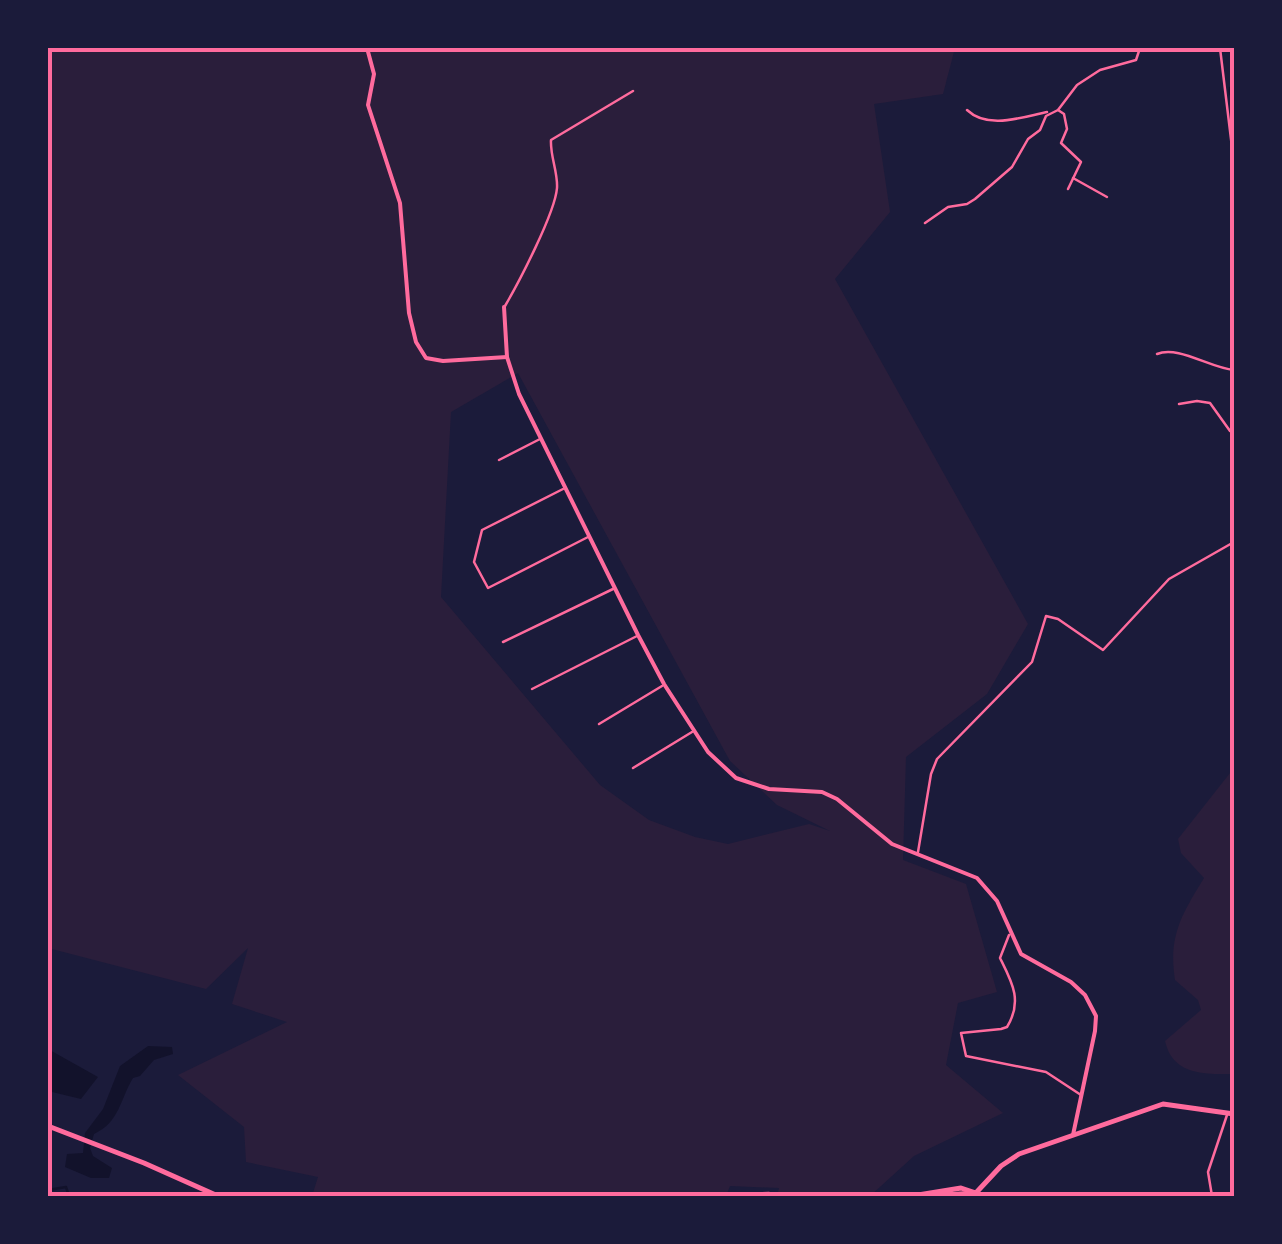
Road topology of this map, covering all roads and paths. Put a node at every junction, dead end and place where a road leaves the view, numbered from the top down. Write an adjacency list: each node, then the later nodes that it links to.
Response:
1 (367, 48): 15 (street)
2 (1140, 48): 6 (street)
3 (1220, 48): 8 (street)
4 (632, 91): 13 (street)
5 (967, 110): 7 (street)
6 (1058, 110): 7 (street); 9 (street)
7 (1049, 114): 12 (street)
8 (1234, 164)
9 (1073, 178): 10 (street); 11 (street)
10 (1068, 189)
11 (1107, 198)
12 (925, 223)
13 (504, 307): 15 (street)
14 (1157, 354): 16 (street)
15 (508, 356): 19 (street)
16 (1234, 370)
17 (1179, 404): 18 (street)
18 (1234, 432)
19 (541, 439): 20 (street); 21 (street)
20 (499, 460)
21 (564, 488): 22 (street); 22 (street)
22 (588, 537): 24 (street)
23 (1234, 542): 32 (street)
24 (614, 588): 25 (street); 26 (street)
25 (638, 635): 27 (street); 28 (street)
26 (503, 642)
27 (664, 684): 29 (street); 30 (street)
28 (532, 688)
29 (599, 724)
30 (695, 731): 31 (street); 32 (street)
31 (633, 768)
32 (917, 854): 33 (street)
33 (1010, 933): 34 (street); 34 (street)
34 (1082, 1096): 37 (street)
35 (1231, 1114): 37 (highway); 44 (street)
36 (48, 1126): 40 (highway)
37 (1072, 1136): 39 (highway)
38 (769, 1193): 41 (street)
39 (974, 1194): 42 (highway); 43 (highway)
40 (218, 1196)
41 (742, 1196)
42 (912, 1196)
43 (934, 1196)
44 (1212, 1196)

